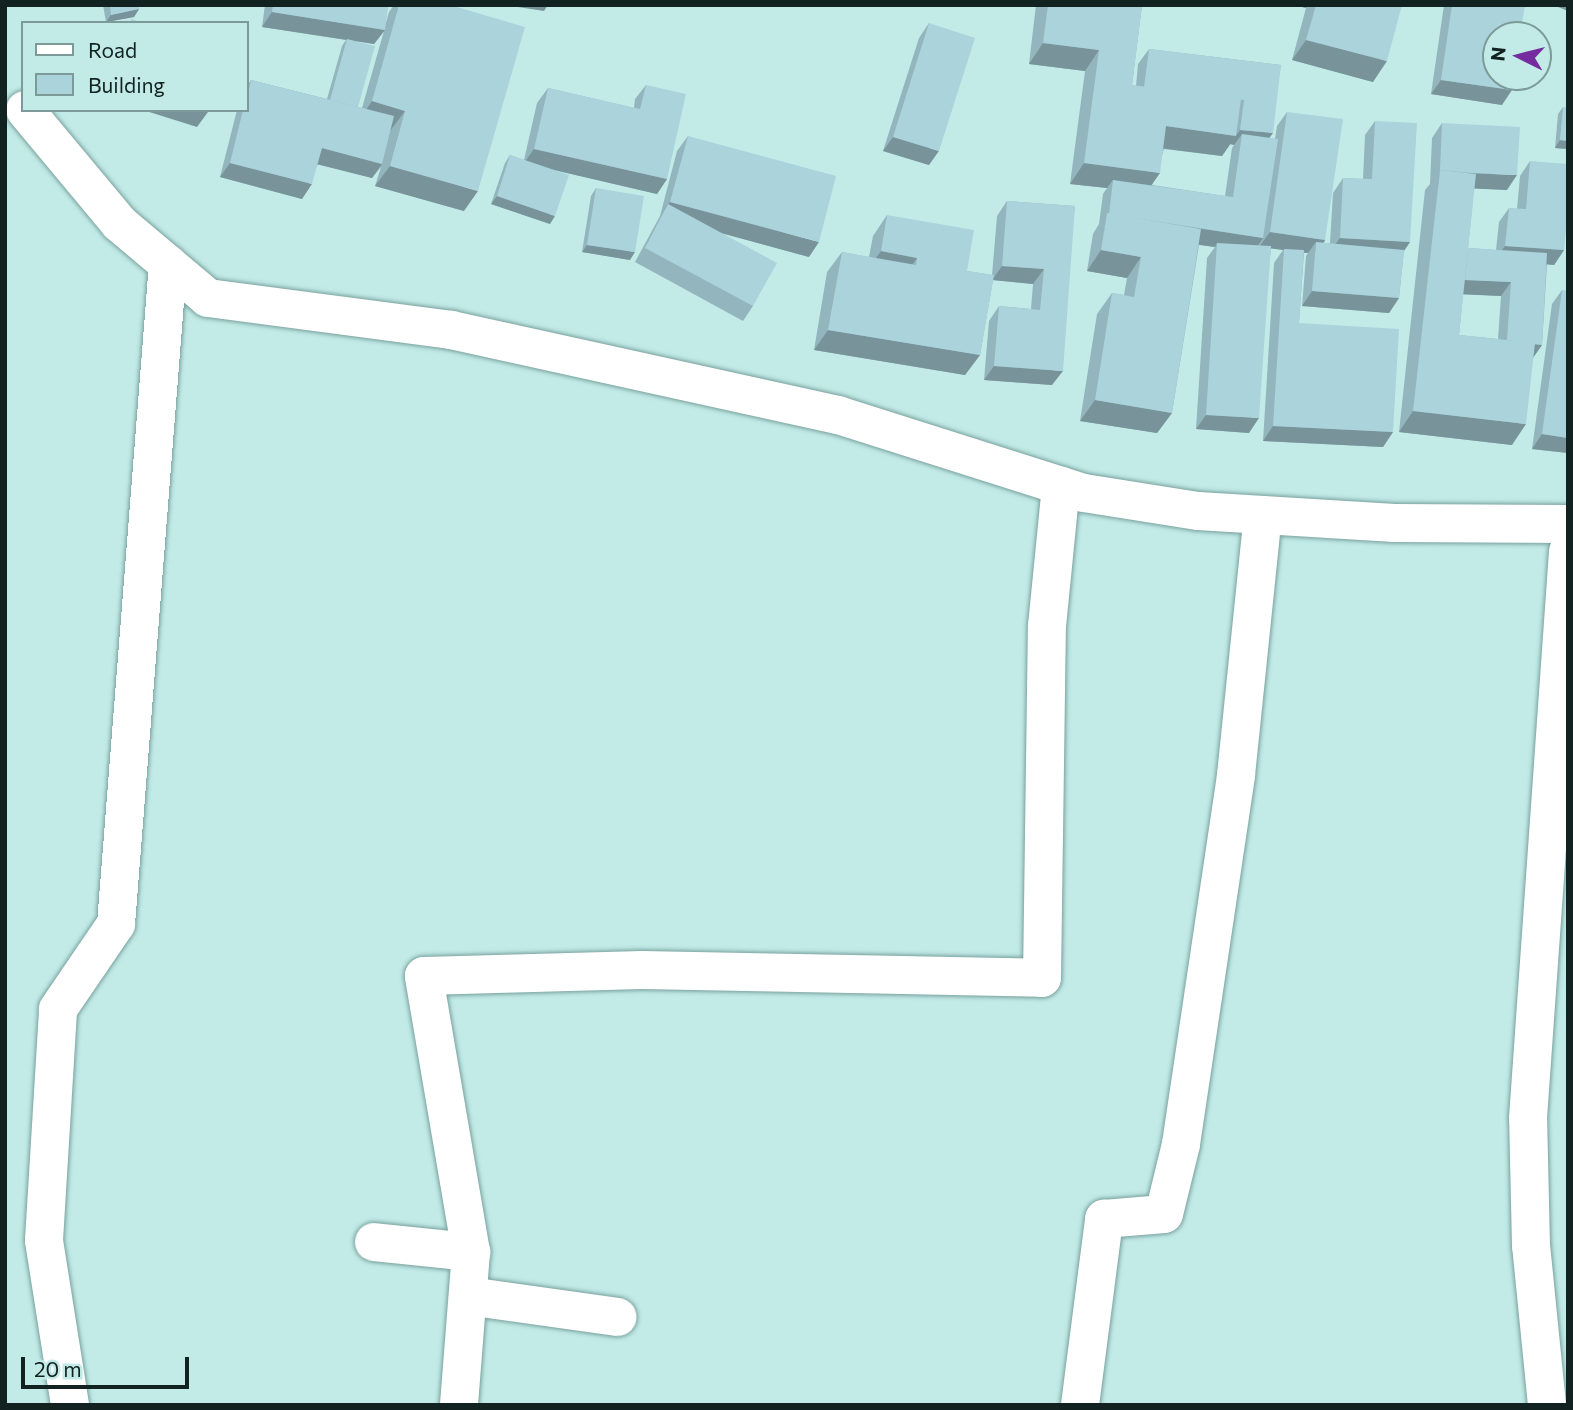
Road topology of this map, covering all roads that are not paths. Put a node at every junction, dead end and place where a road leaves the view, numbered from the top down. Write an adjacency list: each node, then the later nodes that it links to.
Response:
1 (5, 87): 2 (street)
2 (21, 106)
3 (26, 112): 4 (street)
4 (168, 264): 5 (street); 13 (street)
5 (1060, 486): 6 (street); 10 (street)
6 (1263, 515): 7 (street); 15 (street)
7 (1568, 524)
8 (1568, 551): 16 (street)
9 (374, 1242): 10 (street)
10 (471, 1252): 11 (street)
11 (468, 1296): 12 (street); 14 (street)
12 (618, 1317)
13 (69, 1405)
14 (459, 1405)
15 (1080, 1405)
16 (1547, 1405)

